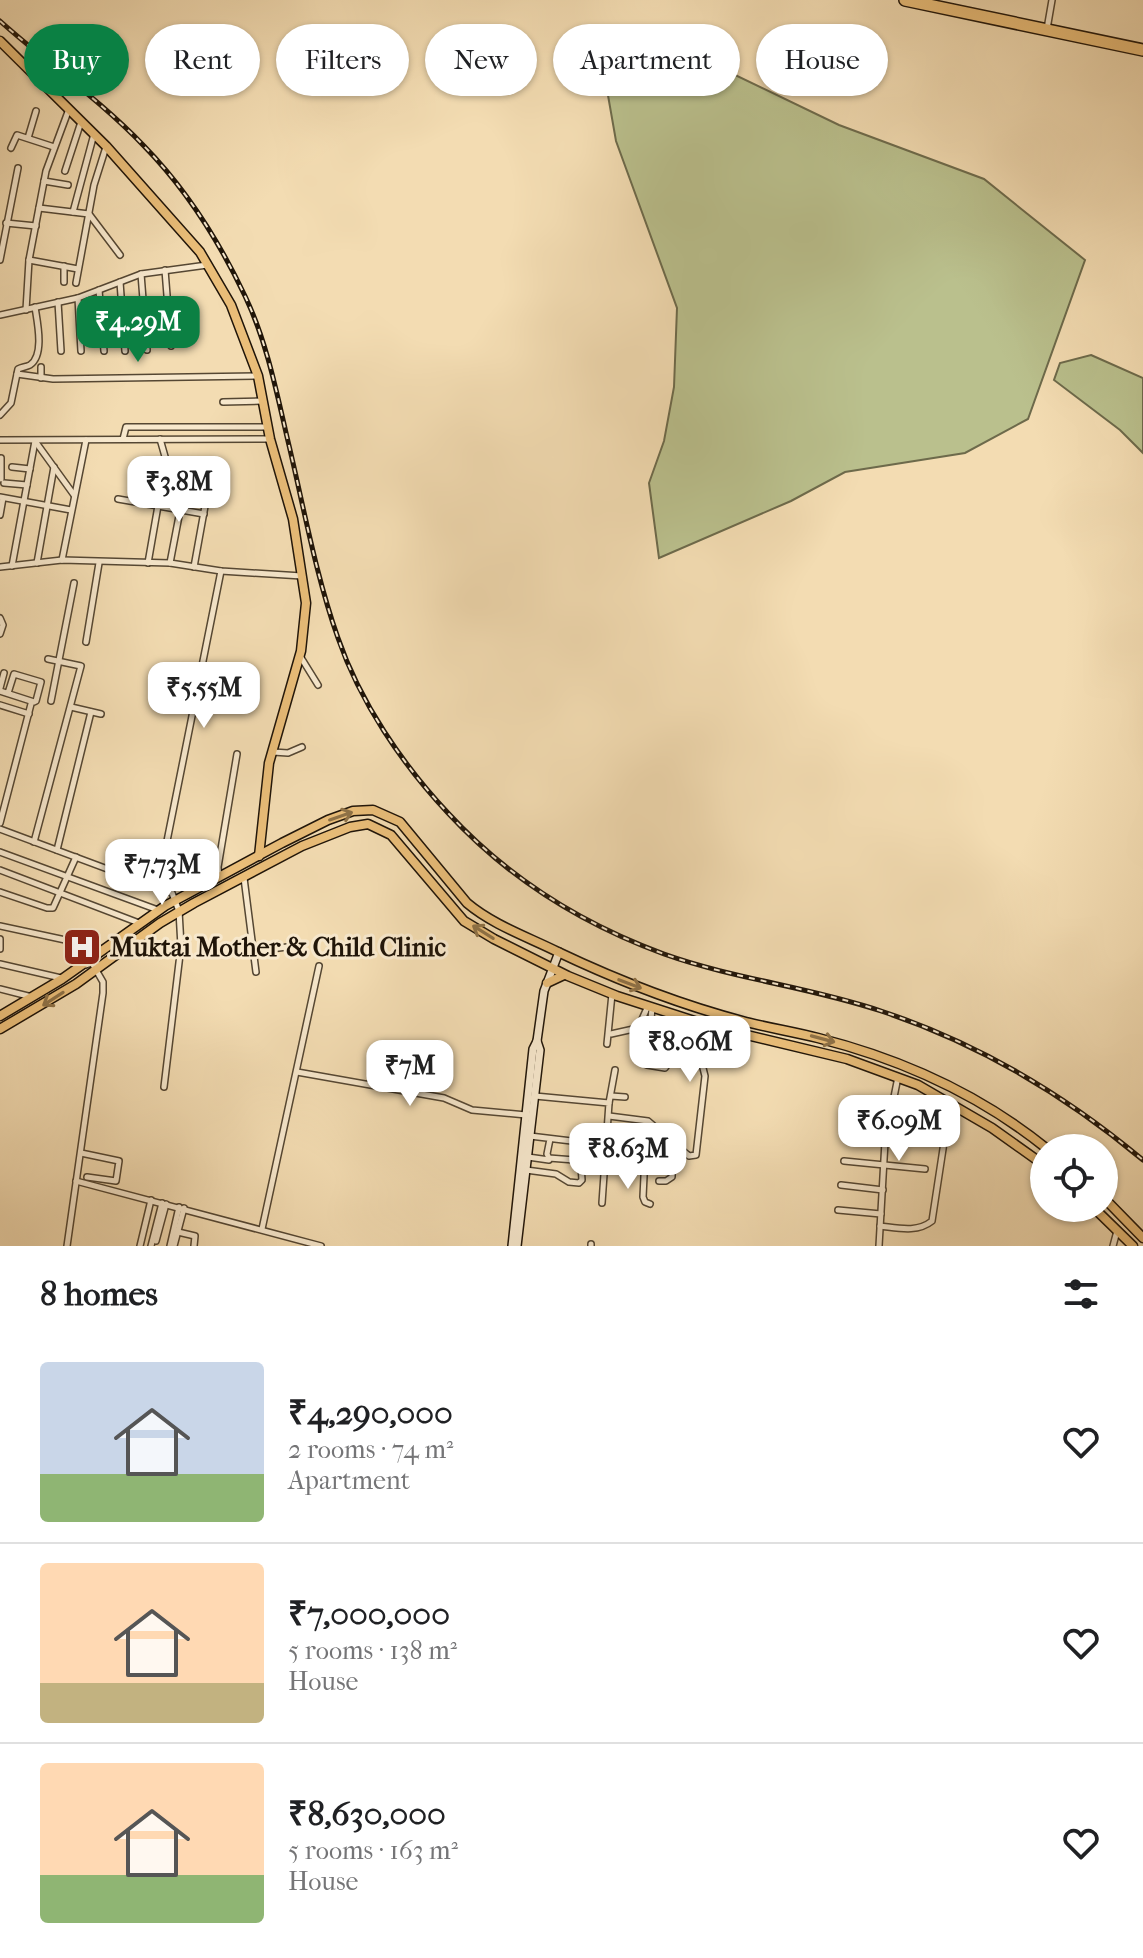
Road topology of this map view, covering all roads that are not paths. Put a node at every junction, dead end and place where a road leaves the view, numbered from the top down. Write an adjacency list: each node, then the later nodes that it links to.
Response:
1 (905, 0): 4 (highway)
2 (938, 0): 4 (highway)
3 (1052, 0): 4 (street)
4 (1048, 25): 6 (highway); 7 (highway)
5 (0, 41): 8 (main road)
6 (1143, 44)
7 (1143, 50)
8 (69, 108): 10 (main road); 14 (street)
9 (36, 111): 12 (street)
10 (81, 121): 11 (main road); 17 (street)
11 (94, 134): 13 (main road); 21 (street)
12 (28, 138): 14 (street); 15 (street)
13 (106, 146): 22 (street); 28 (main road)
14 (55, 147): 18 (street)
15 (11, 148)
16 (18, 168): 23 (street)
17 (65, 171)
18 (44, 181): 19 (street); 20 (street)
19 (68, 185)
20 (39, 208): 21 (street); 24 (street)
21 (73, 212): 22 (street)
22 (89, 214): 25 (street); 30 (street)
23 (6, 223): 24 (street); 26 (street)
24 (36, 226): 27 (street)
25 (120, 255)
26 (0, 260)
27 (29, 260): 29 (street); 39 (street)
28 (208, 264): 31 (street); 50 (main road)
29 (64, 266): 30 (street); 33 (street)
30 (78, 269): 35 (street)
31 (165, 270): 32 (street); 42 (street)
32 (141, 274): 34 (street); 43 (street)
33 (64, 282)
34 (120, 282): 36 (street); 47 (street)
35 (76, 283)
36 (99, 290): 37 (street); 46 (street)
37 (78, 298): 38 (street); 45 (street)
38 (58, 302): 40 (street); 44 (street)
39 (25, 304): 40 (street); 41 (street)
40 (35, 307): 49 (street)
41 (0, 315)
42 (171, 346)
43 (147, 350)
44 (61, 351)
45 (81, 351)
46 (104, 351)
47 (125, 351)
48 (41, 367): 51 (street)
49 (17, 374): 51 (street); 54 (street)
50 (258, 376): 51 (street); 52 (main road)
51 (41, 378)
52 (262, 401): 53 (street); 56 (main road)
53 (223, 402)
54 (0, 415)
55 (138, 427): 56 (street); 57 (street); 58 (street)
56 (267, 427): 60 (main road)
57 (123, 439): 58 (street); 62 (street)
58 (138, 439): 59 (street)
59 (160, 439): 60 (street); 66 (street)
60 (270, 439): 94 (main road)
61 (0, 440): 63 (street)
62 (86, 440): 63 (street); 75 (street)
63 (35, 441): 68 (street); 69 (street)
64 (1, 458): 65 (street); 73 (street)
65 (12, 458)
66 (166, 460): 72 (street); 80 (street)
67 (12, 467): 69 (street)
68 (54, 467): 75 (street); 79 (street)
69 (30, 469): 74 (street)
70 (188, 469): 72 (street)
71 (211, 473): 83 (street)
72 (186, 479): 82 (street)
73 (2, 481): 74 (street)
74 (27, 485): 78 (street)
75 (74, 495): 81 (street)
76 (2, 498): 78 (street); 84 (street)
77 (118, 499): 80 (street)
78 (24, 502): 79 (street); 90 (street)
79 (46, 506): 81 (street); 86 (street)
80 (158, 506): 82 (street); 88 (street)
81 (71, 510): 85 (street)
82 (181, 510): 83 (street); 89 (street)
83 (204, 514): 92 (street)
84 (0, 515)
85 (62, 560): 86 (street); 87 (street)
86 (37, 563): 90 (street)
87 (99, 563): 88 (street); 98 (street)
88 (148, 563): 89 (street)
89 (170, 563): 92 (street)
90 (12, 566): 91 (street)
91 (0, 567)
92 (194, 567): 93 (street)
93 (221, 571): 94 (street); 128 (street)
94 (302, 576): 99 (main road)
95 (74, 583): 101 (street)
96 (0, 618): 97 (street)
97 (0, 634)
98 (86, 642)
99 (300, 655): 103 (street); 114 (main road)
100 (48, 659): 101 (street)
101 (59, 661): 106 (street); 109 (street)
102 (4, 673): 104 (street)
103 (318, 685)
104 (0, 689): 105 (street)
105 (8, 693): 105 (street)
106 (51, 701)
107 (31, 704): 111 (street)
108 (0, 705): 111 (street)
109 (71, 707): 110 (street); 118 (street)
110 (91, 712): 112 (street); 119 (street)
111 (29, 714): 116 (street)
112 (101, 714)
113 (302, 747): 114 (street)
114 (272, 752): 121 (main road)
115 (237, 754): 127 (street)
116 (0, 823)
117 (0, 829): 118 (street)
118 (34, 842): 119 (street)
119 (57, 850): 122 (street)
120 (0, 852): 125 (street)
121 (260, 855): 124 (main road); 127 (main road); 141 (main road, one-way to 141)
122 (76, 857): 125 (street); 128 (street)
123 (0, 870): 129 (street)
124 (259, 870): 126 (main road); 146 (main road, one-way to 124)
125 (68, 876): 129 (street); 132 (street)
126 (244, 878): 133 (main road); 139 (street)
127 (219, 879): 131 (main road)
128 (163, 888): 131 (street)
129 (61, 891): 130 (street); 134 (street)
130 (0, 892)
131 (175, 900): 132 (main road); 133 (street)
132 (158, 910): 134 (main road)
133 (179, 911): 145 (main road); 167 (street)
134 (139, 923): 140 (main road)
135 (0, 926): 140 (street)
136 (0, 939): 138 (street)
137 (287, 947): 139 (street)
138 (0, 949)
139 (254, 951): 147 (street)
140 (100, 952): 144 (main road)
141 (559, 952): 146 (street); 174 (main road, one-way to 174)
142 (0, 964): 149 (street)
143 (319, 966): 165 (street)
144 (78, 967): 145 (street); 149 (main road)
145 (100, 967): 158 (main road, one-way to 158); 178 (street)
146 (552, 968): 148 (main road); 150 (street)
147 (256, 972)
148 (564, 974): 150 (main road); 152 (main road)
149 (62, 979): 153 (main road)
150 (547, 983): 160 (street)
151 (0, 989): 153 (street)
152 (612, 994): 154 (main road); 161 (street)
153 (33, 997): 156 (main road)
154 (650, 1007): 155 (main road); 159 (street); 163 (street)
155 (671, 1014): 157 (main road); 162 (street)
156 (0, 1016)
157 (691, 1021): 166 (main road); 177 (street)
158 (0, 1029)
159 (611, 1034)
160 (537, 1041): 168 (street); 172 (street)
161 (607, 1044)
162 (673, 1046)
163 (669, 1054)
164 (615, 1070): 170 (street)
165 (297, 1072): 172 (street); 207 (street)
166 (898, 1077): 171 (main road); 185 (street)
167 (164, 1087)
168 (535, 1096): 170 (street); 175 (street)
169 (625, 1097): 170 (street)
170 (610, 1099): 173 (street)
171 (950, 1103): 181 (main road); 206 (street)
172 (526, 1115): 218 (street)
173 (609, 1116): 177 (street); 195 (street)
174 (1030, 1135)
175 (530, 1136): 176 (street); 183 (street)
176 (550, 1139): 176 (street)
177 (673, 1142): 182 (street)
178 (80, 1153): 188 (street); 189 (street)
179 (636, 1155): 180 (street)
180 (645, 1155): 182 (street); 196 (street)
181 (1030, 1155)
182 (673, 1156): 190 (street)
183 (528, 1157): 187 (street); 187 (street)
184 (844, 1161): 185 (street)
185 (884, 1165): 186 (street); 192 (street)
186 (925, 1169)
187 (526, 1170): 218 (street)
188 (87, 1177)
189 (76, 1181): 193 (street); 212 (street)
190 (659, 1181)
191 (841, 1185): 192 (street)
192 (883, 1190): 202 (street)
193 (152, 1200): 194 (street); 199 (street)
194 (164, 1203): 197 (street); 201 (street); 214 (street)
195 (602, 1203)
196 (650, 1204)
197 (182, 1208): 205 (street); 207 (street); 209 (street)
198 (838, 1210): 202 (street)
199 (149, 1212): 201 (street); 213 (street)
200 (1118, 1212): 210 (main road)
201 (159, 1214): 214 (street)
202 (881, 1214): 206 (street)
203 (165, 1222): 205 (street)
204 (1109, 1222): 208 (main road)
205 (175, 1224): 215 (street)
206 (880, 1226): 219 (street)
207 (262, 1229): 217 (street)
208 (1117, 1230): 211 (main road); 220 (street)
209 (178, 1232): 215 (street); 216 (street)
210 (1143, 1238)
211 (1132, 1245)
212 (67, 1246)
213 (140, 1246)
214 (153, 1246)
215 (172, 1246)
216 (194, 1246)
217 (321, 1246)
218 (514, 1246)
219 (879, 1246)
220 (1113, 1246)

